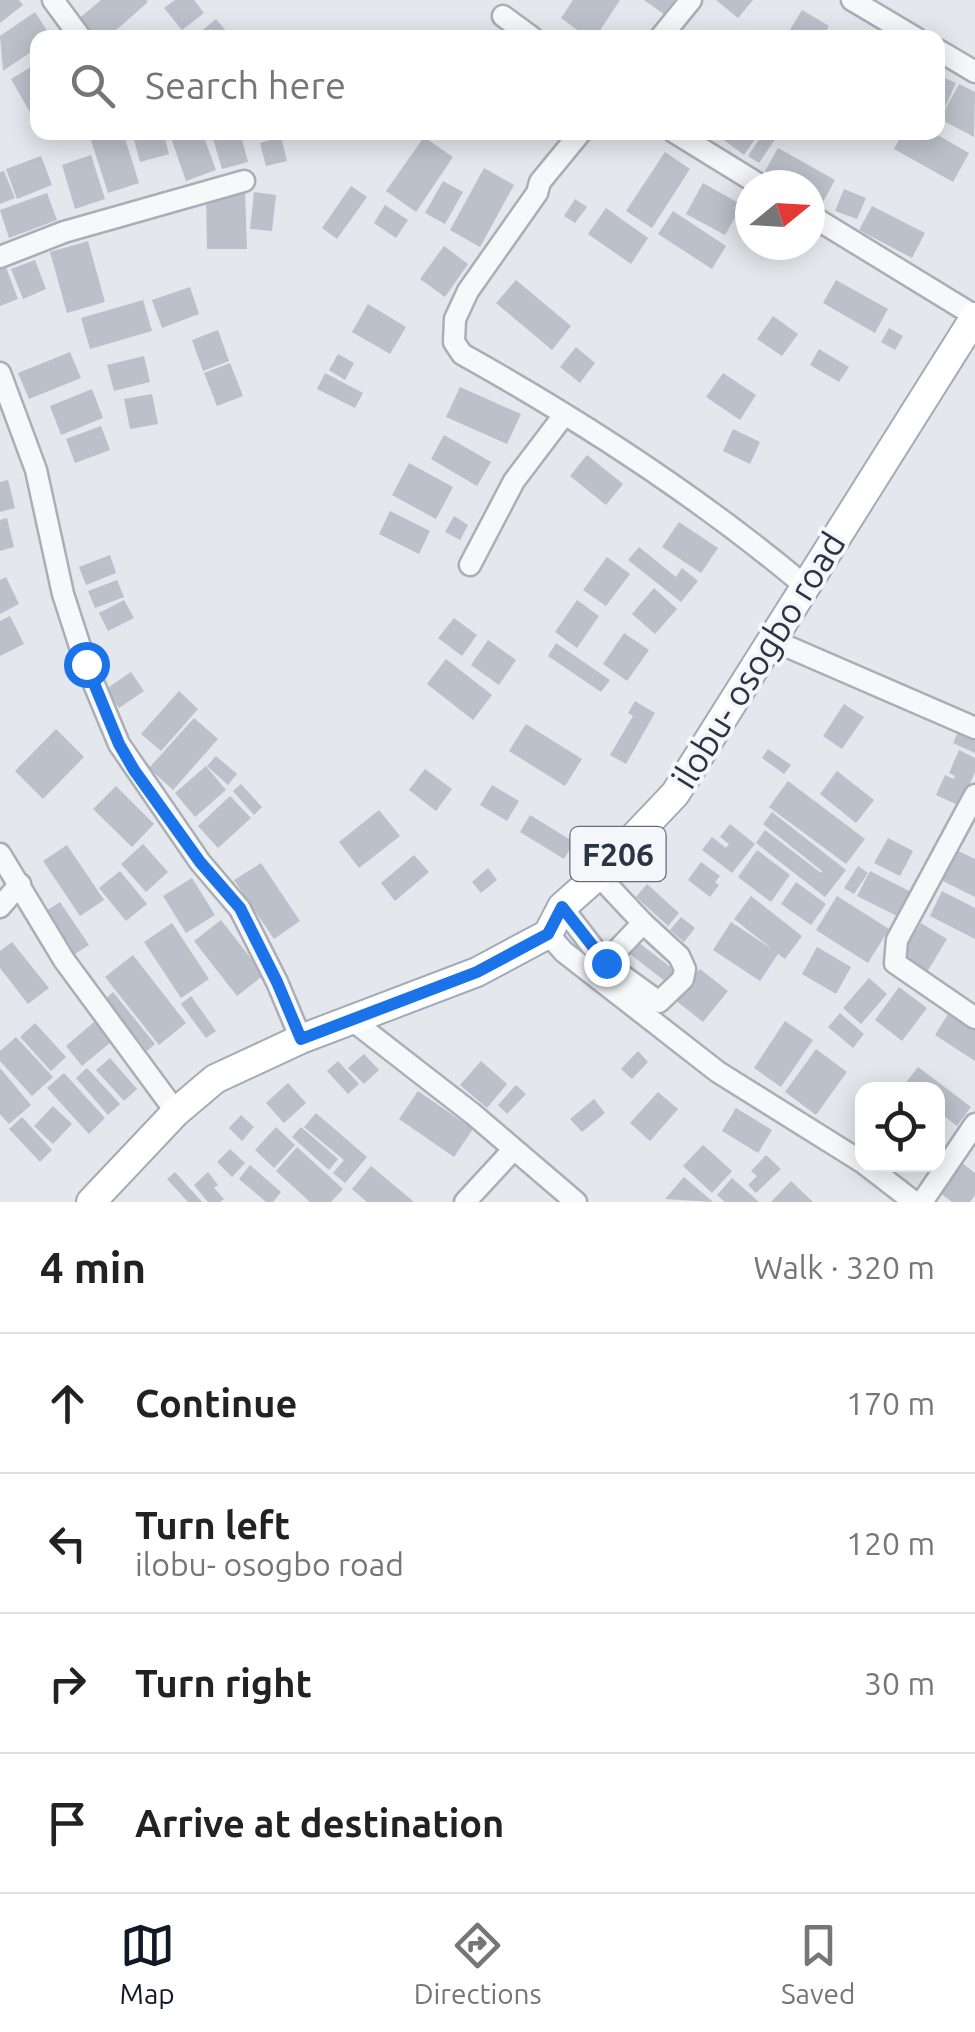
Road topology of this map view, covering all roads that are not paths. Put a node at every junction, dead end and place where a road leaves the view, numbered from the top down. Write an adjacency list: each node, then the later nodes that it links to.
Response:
1 (53, 0): 5 (street)
2 (691, 0): 7 (street)
3 (852, 0): 8 (street)
4 (503, 16): 6 (street)
5 (74, 30)
6 (522, 30)
7 (667, 30)
8 (903, 30)
9 (945, 54): 10 (street)
10 (975, 72)
11 (574, 140): 19 (street)
12 (687, 140): 13 (street)
13 (736, 170)
14 (244, 182): 16 (street)
15 (825, 224): 17 (street)
16 (0, 257)
17 (975, 316): 21 (main road, ilobu- osogbo road / F206)
18 (0, 373): 35 (street)
19 (564, 415): 20 (street); 21 (street)
20 (470, 565)
21 (804, 585): 22 (main road, ilobu- osogbo road / F206)
22 (770, 639): 23 (street); 26 (main road, ilobu- osogbo road / F206)
23 (975, 728)
24 (975, 796): 33 (street)
25 (0, 854): 27 (street)
26 (598, 874): 29 (main road, ilobu- osogbo road / F206); 30 (street)
27 (20, 884): 28 (street); 36 (street)
28 (0, 907)
29 (562, 907): 31 (main road, ilobu- osogbo road / F206); 32 (street)
30 (643, 923): 32 (street); 32 (street)
31 (548, 934): 34 (main road); 39 (street)
32 (606, 963)
33 (975, 1018)
34 (352, 1020): 35 (main road); 38 (street)
35 (301, 1039): 36 (main road)
36 (176, 1112): 41 (main road)
37 (975, 1124): 44 (street)
38 (513, 1150): 42 (street); 43 (street)
39 (855, 1158)
40 (875, 1172): 44 (street)
41 (91, 1202)
42 (465, 1202)
43 (576, 1202)
44 (918, 1202)

